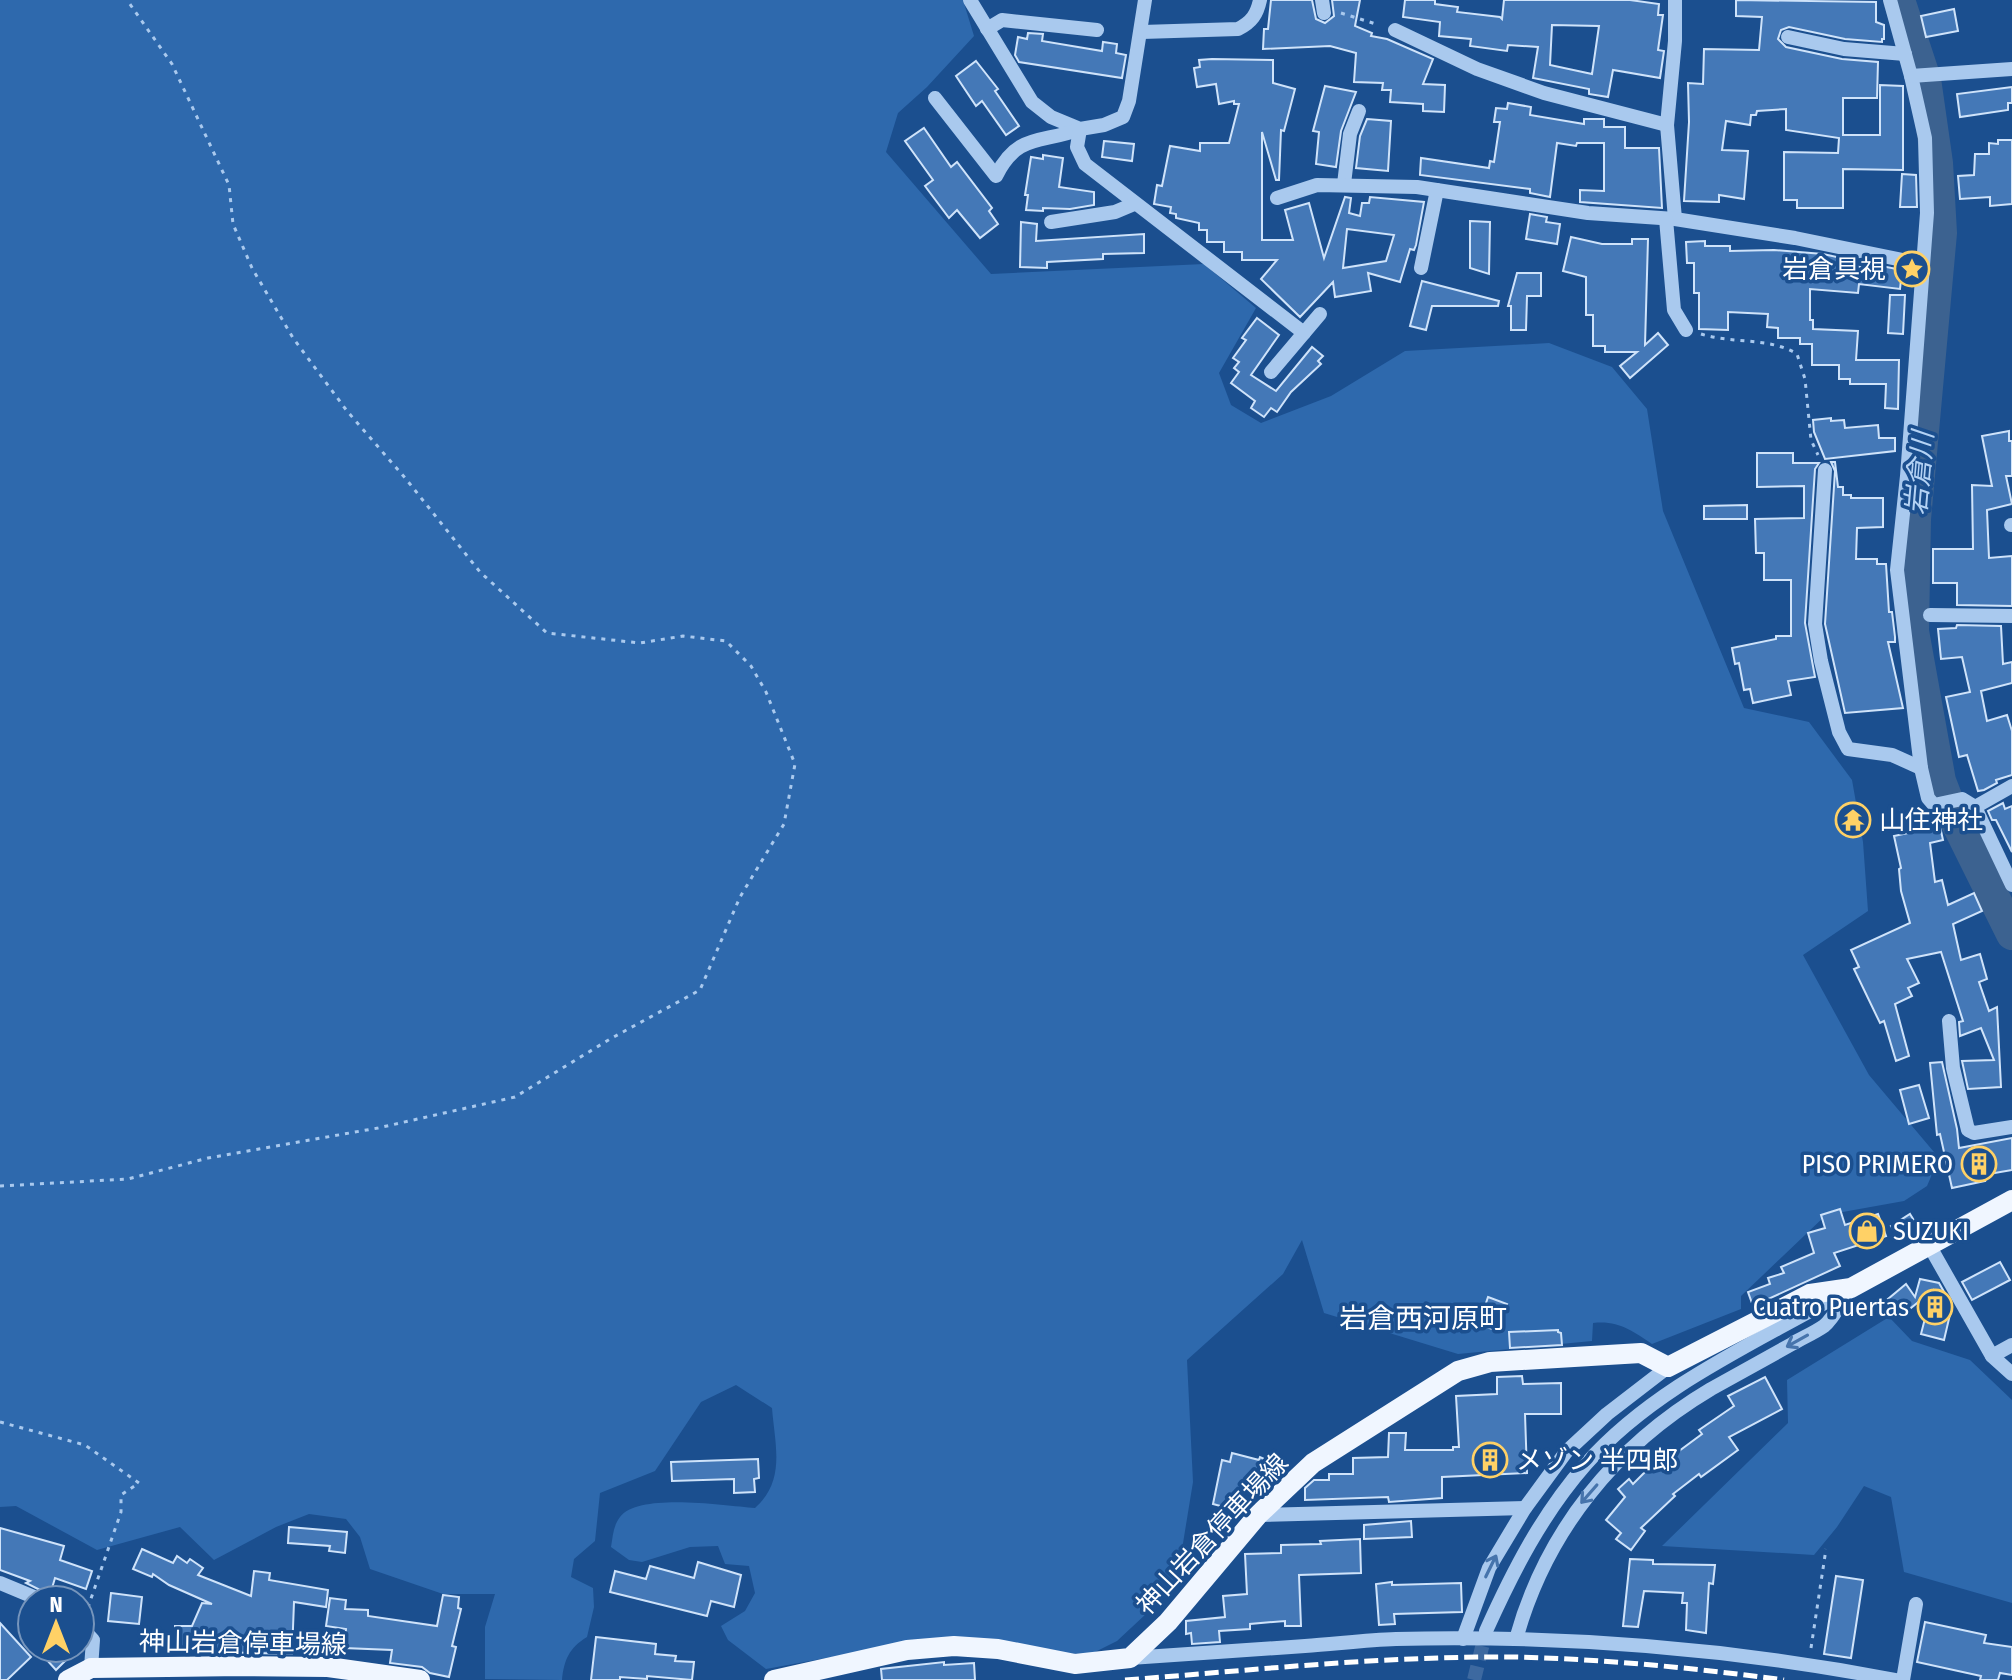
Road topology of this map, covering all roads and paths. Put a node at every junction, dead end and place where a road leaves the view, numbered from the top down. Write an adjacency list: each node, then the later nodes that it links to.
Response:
1 (127, 0): 43 (path)
2 (970, 0): 8 (street)
3 (1145, 0): 11 (street)
4 (1260, 0): 11 (street)
5 (1675, 0): 18 (street)
6 (1890, 0): 13 (street)
7 (1323, 6): 10 (path)
8 (987, 29): 9 (street); 19 (street)
9 (1097, 30)
10 (1395, 30): 18 (street)
11 (1142, 32): 19 (street)
12 (1788, 37): 13 (street)
13 (1905, 54): 15 (street)
14 (2012, 69): 15 (street)
15 (1912, 76): 26 (street)
16 (935, 98): 19 (street)
17 (1359, 111): 20 (street)
18 (1667, 125): 24 (street)
19 (1080, 129): 23 (street)
20 (1344, 184): 21 (street); 22 (street)
21 (1437, 190): 24 (street); 27 (street)
22 (1277, 198)
23 (1134, 204): 25 (street); 30 (street)
24 (1670, 219): 26 (street); 29 (street)
25 (1051, 222)
26 (1922, 264): 35 (street)
27 (1421, 268)
28 (1320, 314): 30 (street)
29 (1686, 330): 32 (path)
30 (1304, 333): 31 (street)
31 (1271, 372)
32 (1825, 470): 35 (street)
33 (1930, 615): 34 (street)
34 (2012, 616)
35 (1921, 768): 37 (street)
36 (2012, 786): 37 (street)
37 (1969, 803): 40 (street)
38 (1903, 812): 39 (path)
39 (1880, 816)
40 (2012, 885)
41 (1949, 1021): 42 (street)
42 (2012, 1127)
43 (0, 1186)
44 (2012, 1200): 45 (main road)
45 (1929, 1245): 46 (main road); 48 (street)
46 (1851, 1288): 49 (main road); 57 (street); 59 (street, one-way to 59)
47 (2012, 1345): 48 (street)
48 (1992, 1356): 50 (street)
49 (1668, 1367): 52 (street); 53 (main road, 神山岩倉停車場線)
50 (2012, 1374)
51 (0, 1422): 55 (path)
52 (1525, 1508): 53 (street); 58 (street, one-way to 52)
53 (1258, 1515): 60 (main road, 神山岩倉停車場線)
54 (1826, 1549): 62 (path)
55 (96, 1584)
56 (1916, 1604): 69 (street)
57 (1486, 1631)
58 (1463, 1639): 59 (street); 60 (street)
59 (1516, 1639): 62 (street)
60 (1130, 1658): 67 (main road)
61 (91, 1664): 63 (street)
62 (1809, 1664): 68 (street)
63 (91, 1668): 64 (main road, 神山岩倉停車場線); 65 (main road, 神山岩倉停車場線)
64 (244, 1673): 66 (main road, 神山岩倉停車場線)
65 (68, 1680)
66 (420, 1680)
67 (774, 1680)
68 (1896, 1680)
69 (1903, 1680)

